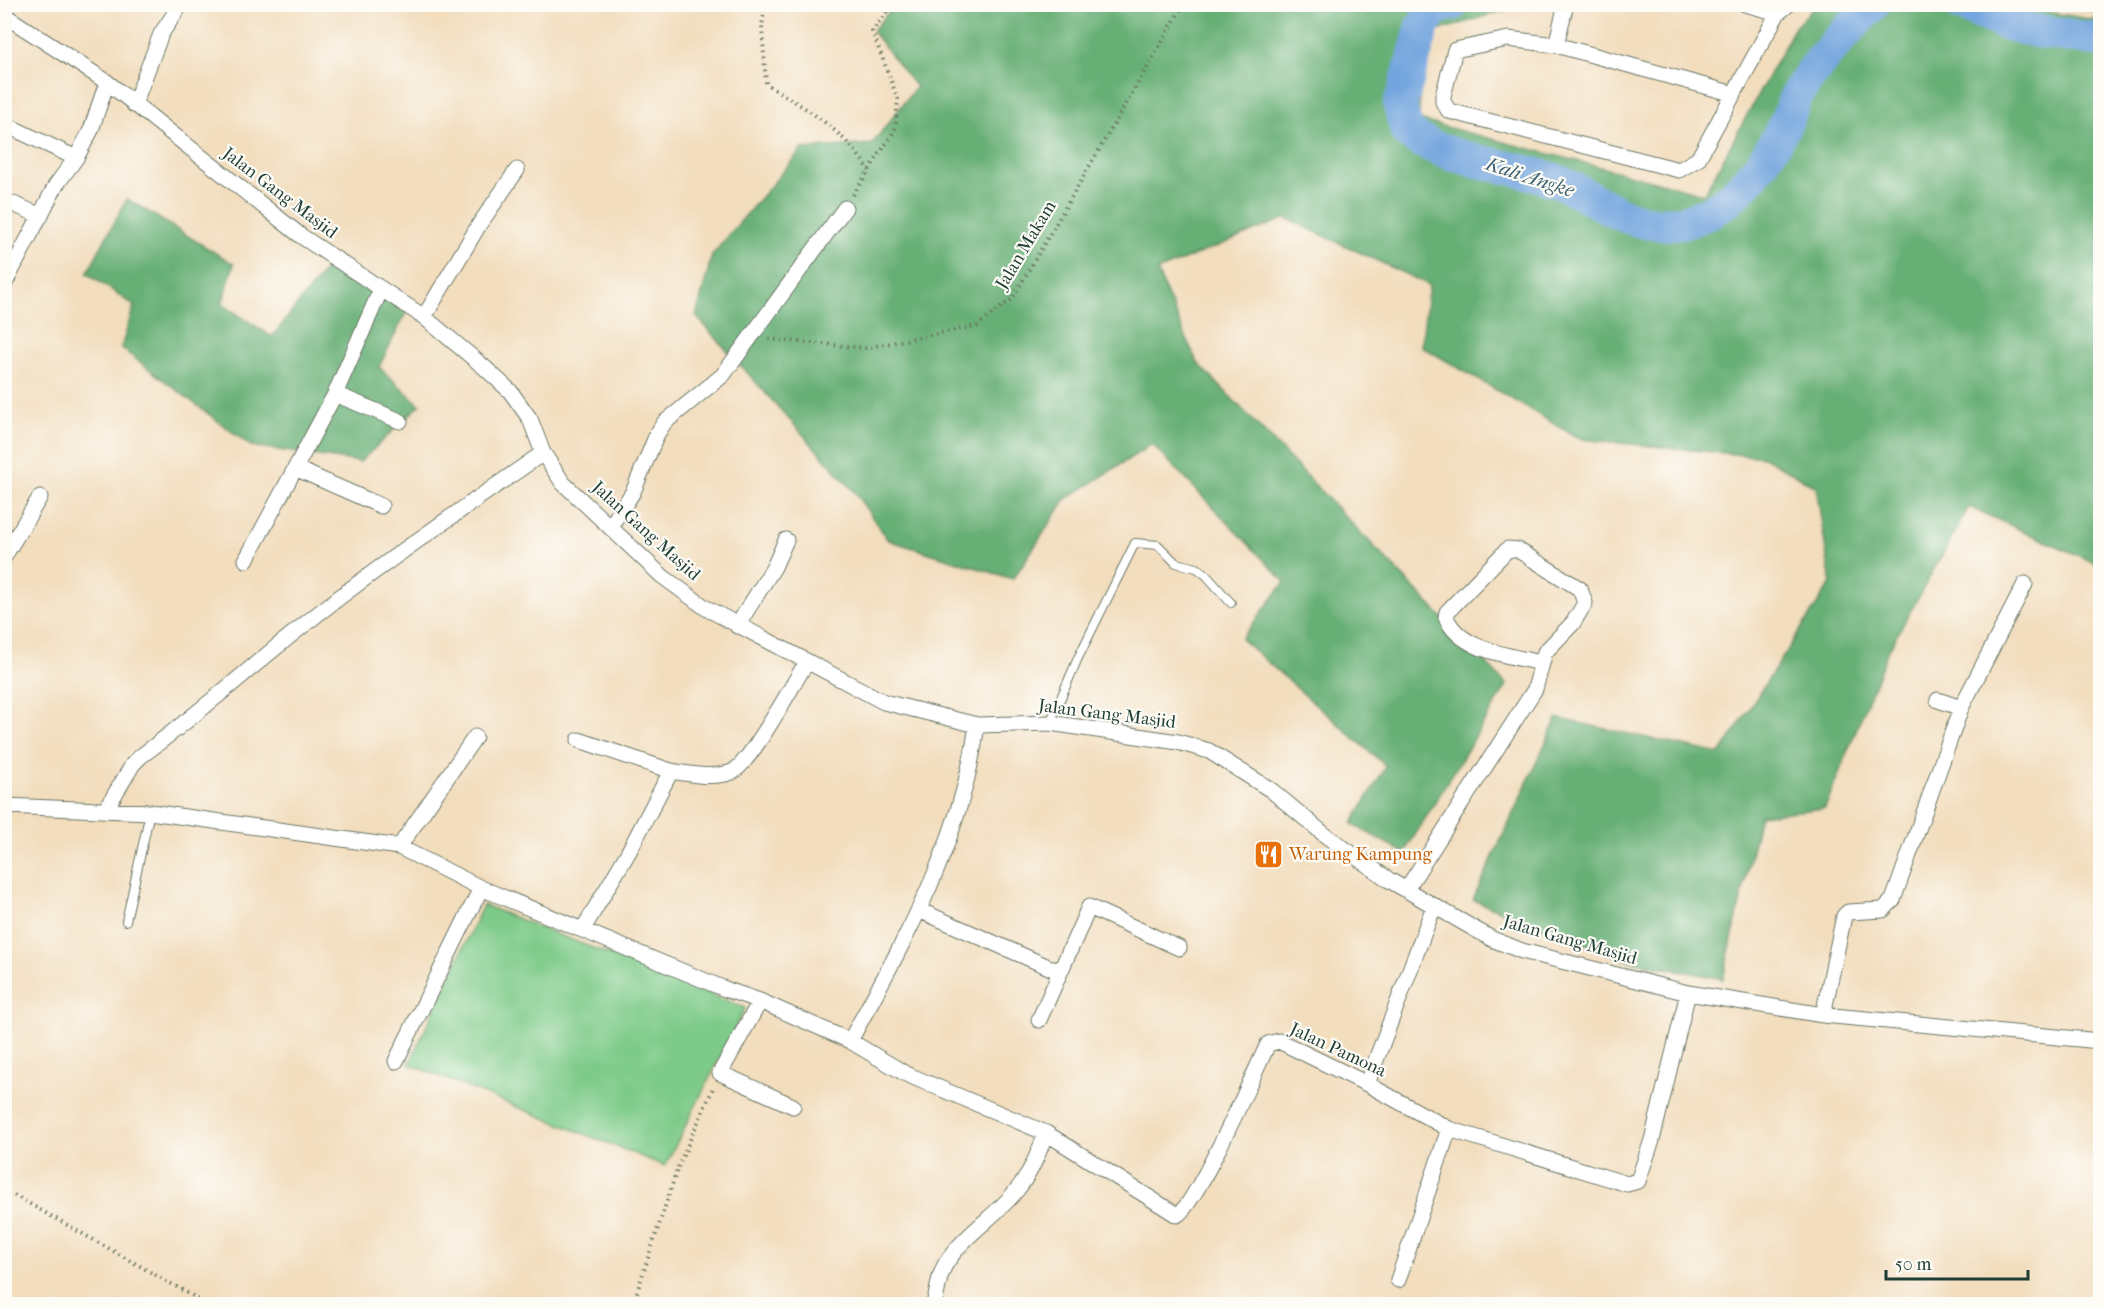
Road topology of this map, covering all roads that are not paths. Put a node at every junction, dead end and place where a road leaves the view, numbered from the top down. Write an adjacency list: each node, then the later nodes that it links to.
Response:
1 (181, 4): 11 (street)
2 (1566, 4): 8 (street)
3 (1745, 4): 6 (street)
4 (2094, 4): 5 (street)
5 (2100, 6)
6 (1784, 9): 10 (street)
7 (4, 15): 9 (street, Jalan Gang Masjid)
8 (1556, 45): 10 (street); 10 (street)
9 (107, 82): 11 (street, Jalan Gang Masjid); 13 (street)
10 (1734, 94)
11 (134, 105): 19 (street, Jalan Gang Masjid)
12 (4, 124): 13 (street)
13 (76, 158): 17 (street)
14 (517, 170): 20 (street)
15 (4, 200): 17 (street)
16 (845, 208): 27 (street)
17 (41, 216): 18 (street)
18 (4, 285)
19 (381, 289): 20 (street, Jalan Gang Masjid); 21 (street)
20 (424, 317): 23 (street, Jalan Gang Masjid)
21 (335, 394): 22 (street); 24 (street)
22 (400, 421)
23 (543, 453): 27 (street, Jalan Gang Masjid); 44 (street)
24 (297, 469): 26 (street); 30 (street)
25 (40, 497): 29 (street)
26 (381, 506)
27 (609, 527): 33 (street, Jalan Gang Masjid)
28 (786, 540): 33 (street)
29 (4, 557)
30 (246, 560)
31 (2025, 584): 37 (street)
32 (1231, 603): 38 (lane)
33 (737, 626): 34 (street, Jalan Gang Masjid)
34 (806, 663): 39 (street, Jalan Gang Masjid); 42 (street)
35 (1540, 663): 35 (street); 48 (street)
36 (1938, 700): 37 (street)
37 (1960, 708): 57 (street)
38 (1050, 723): 39 (street, Jalan Gang Masjid); 48 (street, Jalan Gang Masjid)
39 (977, 725): 50 (street)
40 (475, 737): 46 (street)
41 (579, 740): 42 (street)
42 (671, 771): 52 (street)
43 (4, 806): 44 (street, Jalan Pamona)
44 (106, 809): 45 (street, Jalan Pamona)
45 (150, 812): 46 (street, Jalan Pamona); 51 (lane)
46 (399, 847): 47 (street, Jalan Pamona)
47 (481, 888): 52 (street, Jalan Pamona); 61 (street)
48 (1406, 890): 49 (street, Jalan Gang Masjid)
49 (1434, 906): 55 (street, Jalan Gang Masjid); 62 (street)
50 (921, 911): 54 (street); 59 (street)
51 (126, 921)
52 (583, 929): 56 (street, Jalan Pamona)
53 (1179, 948): 54 (street)
54 (1060, 972): 58 (street)
55 (1688, 993): 57 (street, Jalan Gang Masjid); 64 (street, Jalan Pamona)
56 (760, 1001): 59 (street, Jalan Pamona); 63 (street)
57 (1823, 1016): 60 (street, Jalan Gang Masjid)
58 (1039, 1020)
59 (850, 1041): 65 (street, Jalan Pamona)
60 (2100, 1041)
61 (396, 1061)
62 (1367, 1084): 64 (street, Jalan Pamona); 65 (street, Jalan Pamona)
63 (793, 1106)
64 (1449, 1129): 66 (street)
65 (1046, 1133): 67 (street)
66 (1398, 1281)
67 (933, 1305)

